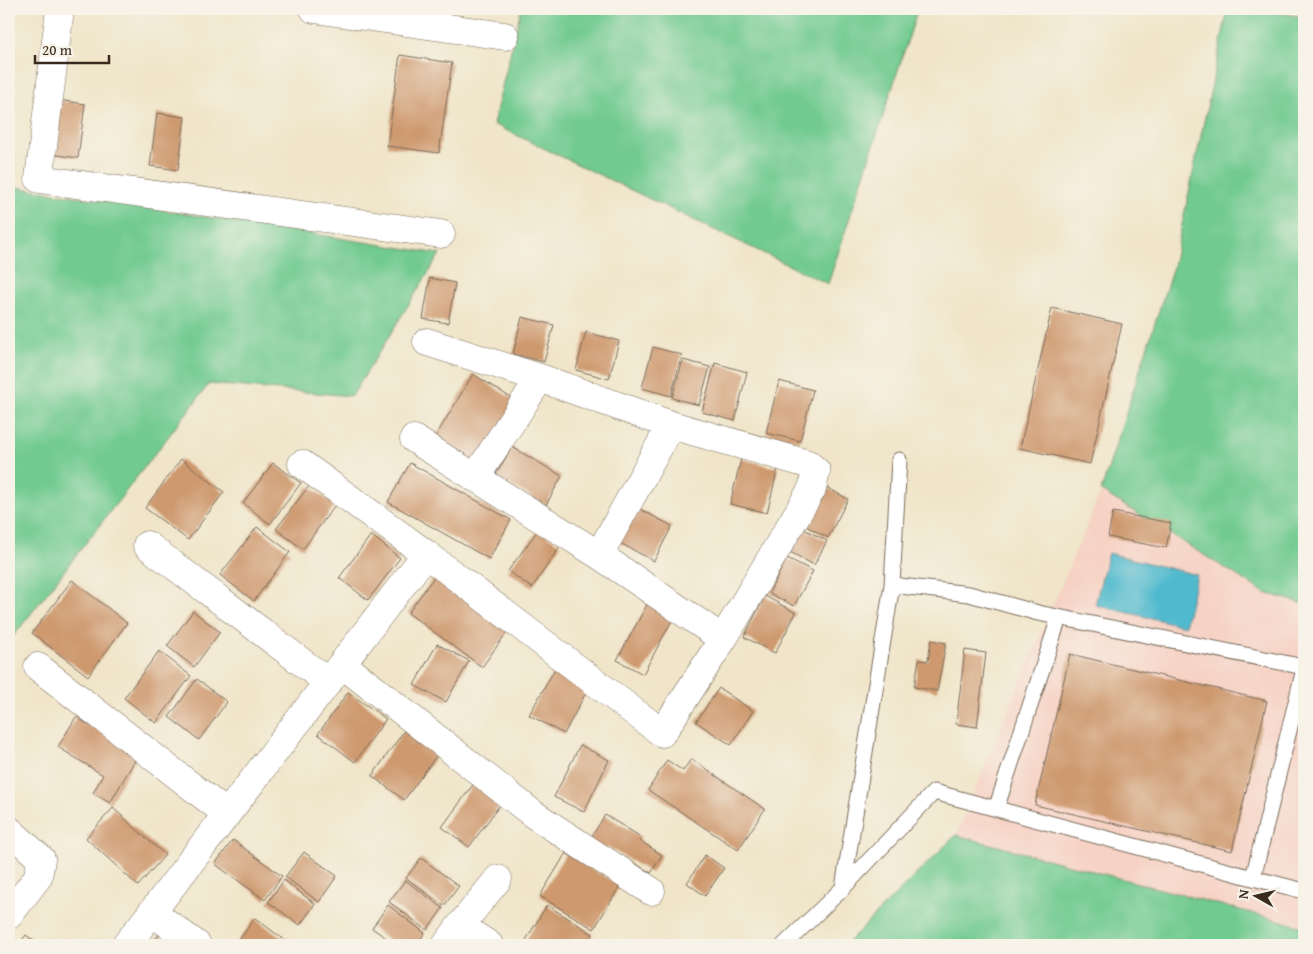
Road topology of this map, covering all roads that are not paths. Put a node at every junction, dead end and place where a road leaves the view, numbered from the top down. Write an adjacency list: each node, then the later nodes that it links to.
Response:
1 (60, 9): 5 (street)
2 (314, 9): 3 (street)
3 (441, 18): 4 (street)
4 (505, 36)
5 (441, 234)
6 (427, 342): 7 (street)
7 (540, 378): 8 (street); 12 (street)
8 (671, 424): 15 (street); 18 (street)
9 (414, 439): 12 (street)
10 (899, 460): 16 (lane)
11 (302, 464): 14 (street)
12 (475, 478): 15 (street)
13 (147, 545): 21 (street)
14 (426, 554): 18 (street); 21 (street)
15 (599, 555): 18 (street)
16 (892, 585): 17 (lane); 27 (lane)
17 (1060, 618): 20 (lane); 22 (lane)
18 (723, 639)
19 (38, 666): 23 (street)
20 (1304, 668): 25 (lane)
21 (335, 673): 23 (street); 28 (street)
22 (996, 809): 25 (lane); 27 (lane)
23 (227, 814): 30 (street)
24 (9, 830): 31 (street)
25 (1253, 878): 29 (lane)
26 (498, 879): 32 (street)
27 (843, 888): 36 (lane)
28 (651, 891)
29 (1304, 891)
30 (152, 912): 33 (street); 34 (street)
31 (9, 915)
32 (453, 936): 35 (street)
33 (126, 945)
34 (197, 945)
35 (489, 945)
36 (784, 945)

